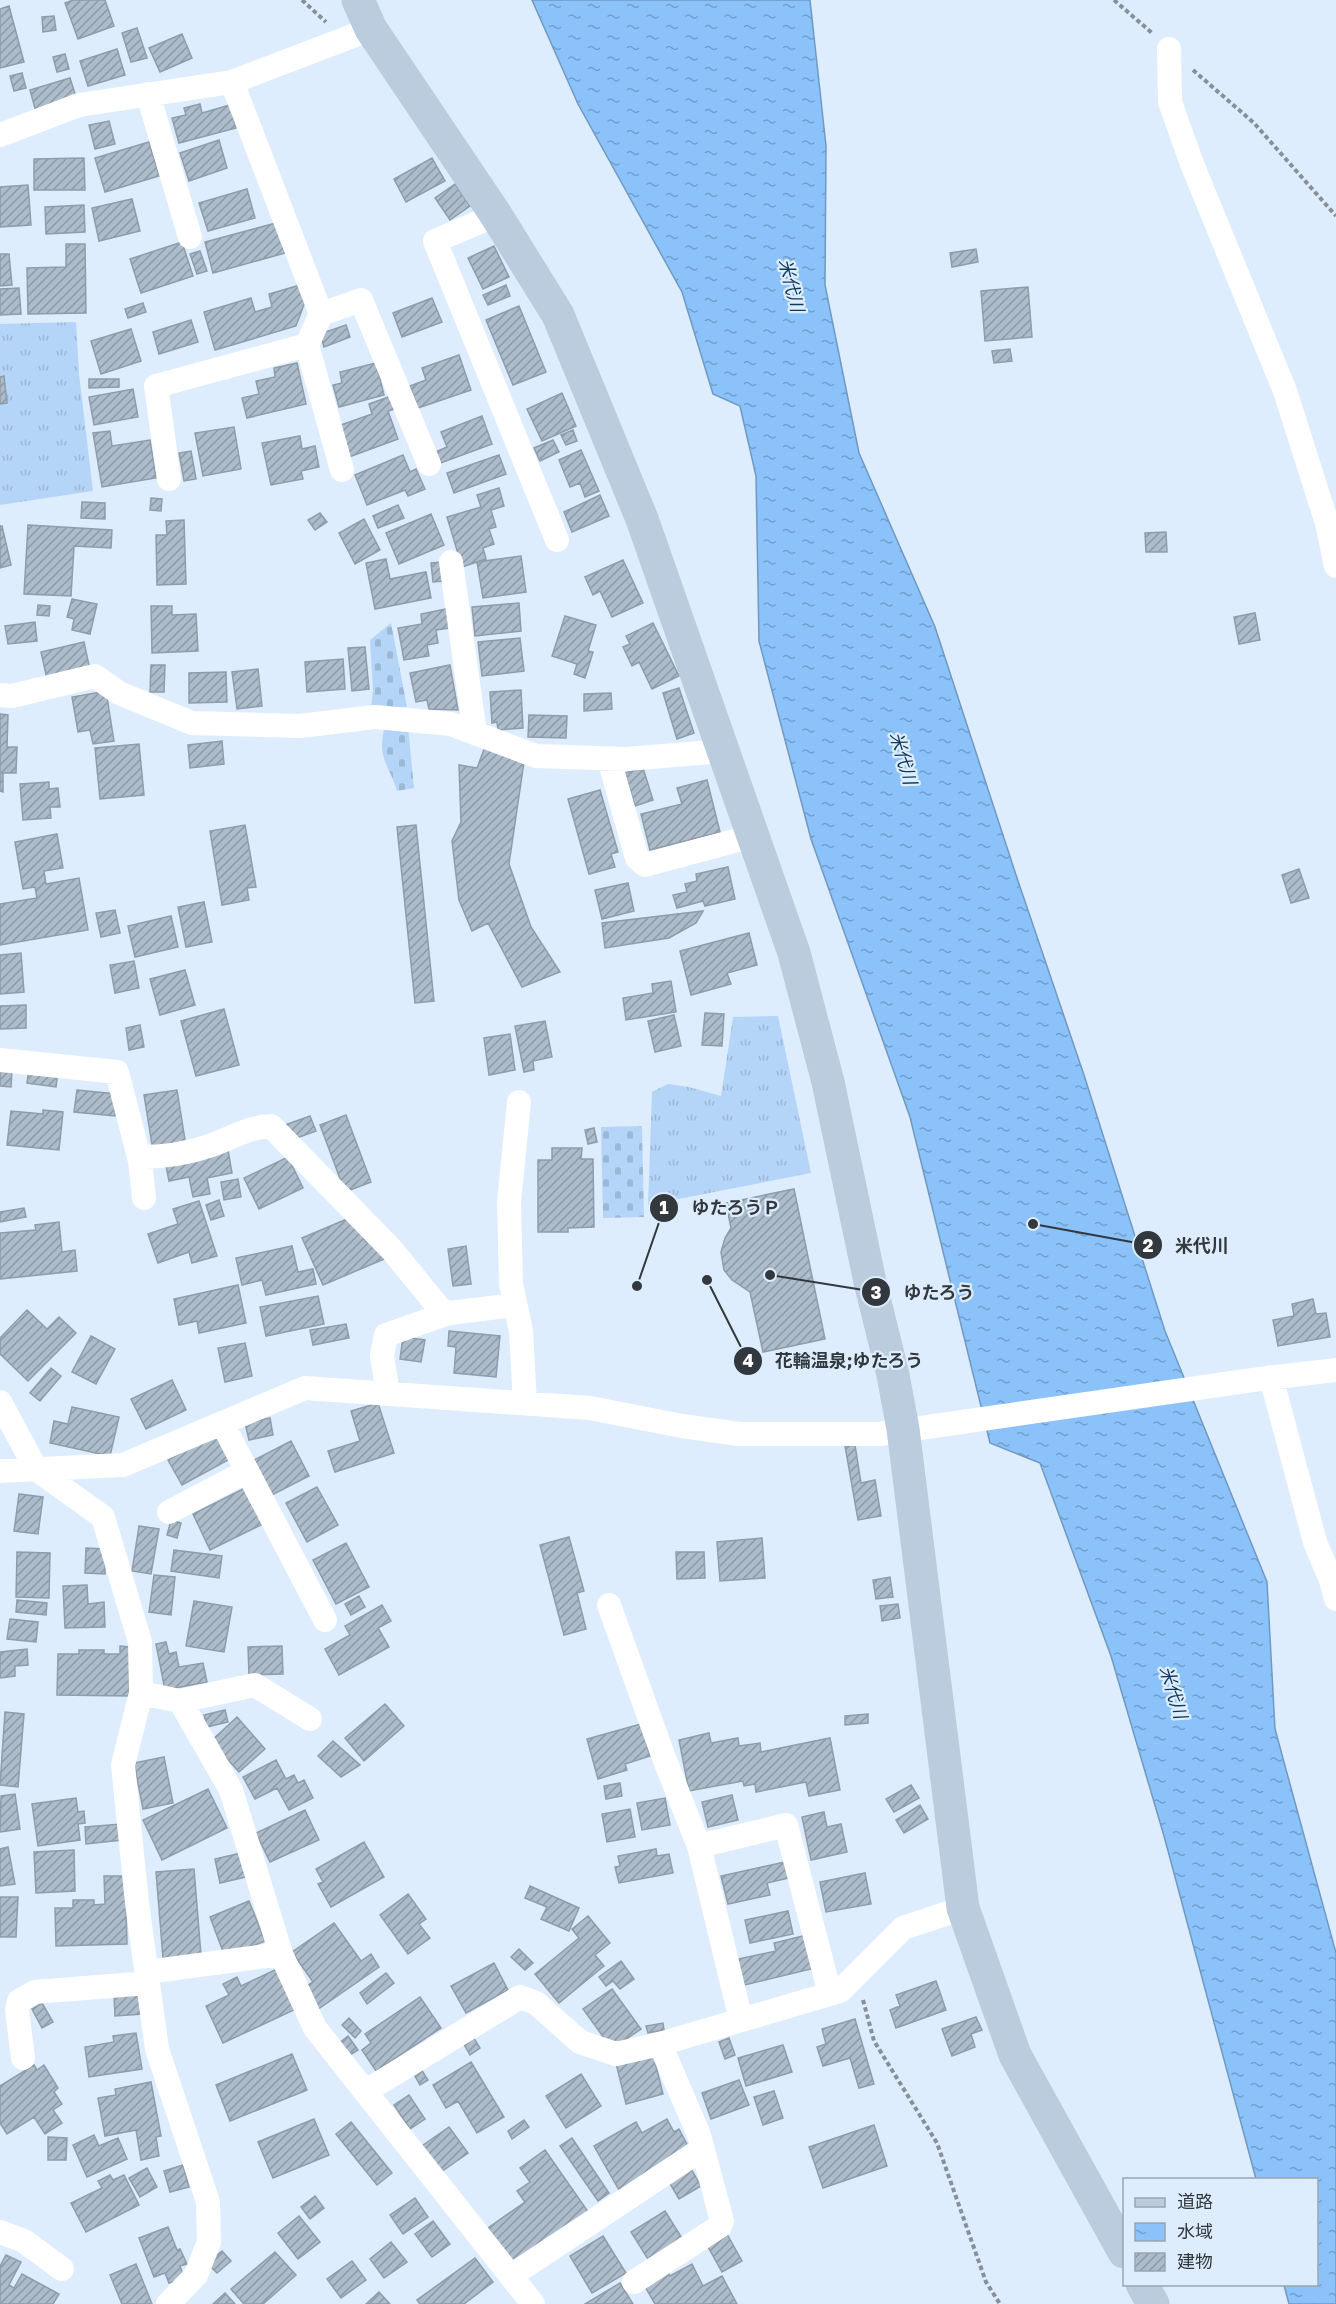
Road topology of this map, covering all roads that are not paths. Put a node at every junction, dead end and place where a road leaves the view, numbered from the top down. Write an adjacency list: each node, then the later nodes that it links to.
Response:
1 (358, 0): 2 (street)
2 (371, 29): 4 (street); 7 (street)
3 (1169, 49): 16 (street)
4 (232, 82): 5 (street); 9 (street)
5 (148, 94): 6 (street); 8 (street)
6 (0, 135)
7 (496, 215): 14 (street); 19 (street)
8 (190, 237)
9 (321, 314): 10 (street); 11 (street)
10 (307, 345): 12 (street); 13 (street)
11 (429, 464)
12 (342, 470)
13 (169, 478)
14 (557, 540)
15 (451, 562): 18 (street)
16 (1336, 566)
17 (0, 695): 18 (street)
18 (475, 733): 20 (street)
19 (723, 752): 20 (street); 21 (street)
20 (609, 759): 21 (street)
21 (753, 836): 34 (street)
22 (0, 1059): 24 (street)
23 (519, 1102): 26 (street)
24 (139, 1157): 25 (street); 27 (street)
25 (144, 1198)
26 (515, 1305): 27 (street); 32 (street)
27 (449, 1313): 30 (street)
28 (1336, 1370): 29 (street)
29 (1262, 1379): 34 (street); 39 (street)
30 (388, 1394): 32 (street); 33 (street)
31 (0, 1402): 35 (street)
32 (525, 1403): 34 (street)
33 (222, 1423): 35 (street); 37 (street)
34 (918, 1427): 46 (street)
35 (36, 1469): 36 (street); 42 (street)
36 (0, 1471)
37 (247, 1471): 38 (street); 41 (street)
38 (169, 1512)
39 (1336, 1599)
40 (609, 1605): 45 (street)
41 (325, 1620)
42 (141, 1693): 43 (street); 48 (street)
43 (180, 1701): 44 (street); 47 (street)
44 (310, 1719)
45 (699, 1846): 49 (street); 50 (street)
46 (963, 1908): 49 (street); 56 (street)
47 (281, 1954): 48 (street); 53 (street)
48 (147, 1977): 52 (street); 61 (street)
49 (830, 1994): 50 (street)
50 (741, 2020): 51 (street)
51 (660, 2044): 53 (street); 54 (street)
52 (23, 2058)
53 (366, 2091): 58 (street)
54 (702, 2149): 58 (street); 59 (street)
55 (0, 2232): 57 (street)
56 (1123, 2248)
57 (62, 2269)
58 (512, 2275): 62 (street)
59 (634, 2282)
60 (1143, 2286): 63 (street)
61 (168, 2304)
62 (533, 2304)
63 (1153, 2304)

